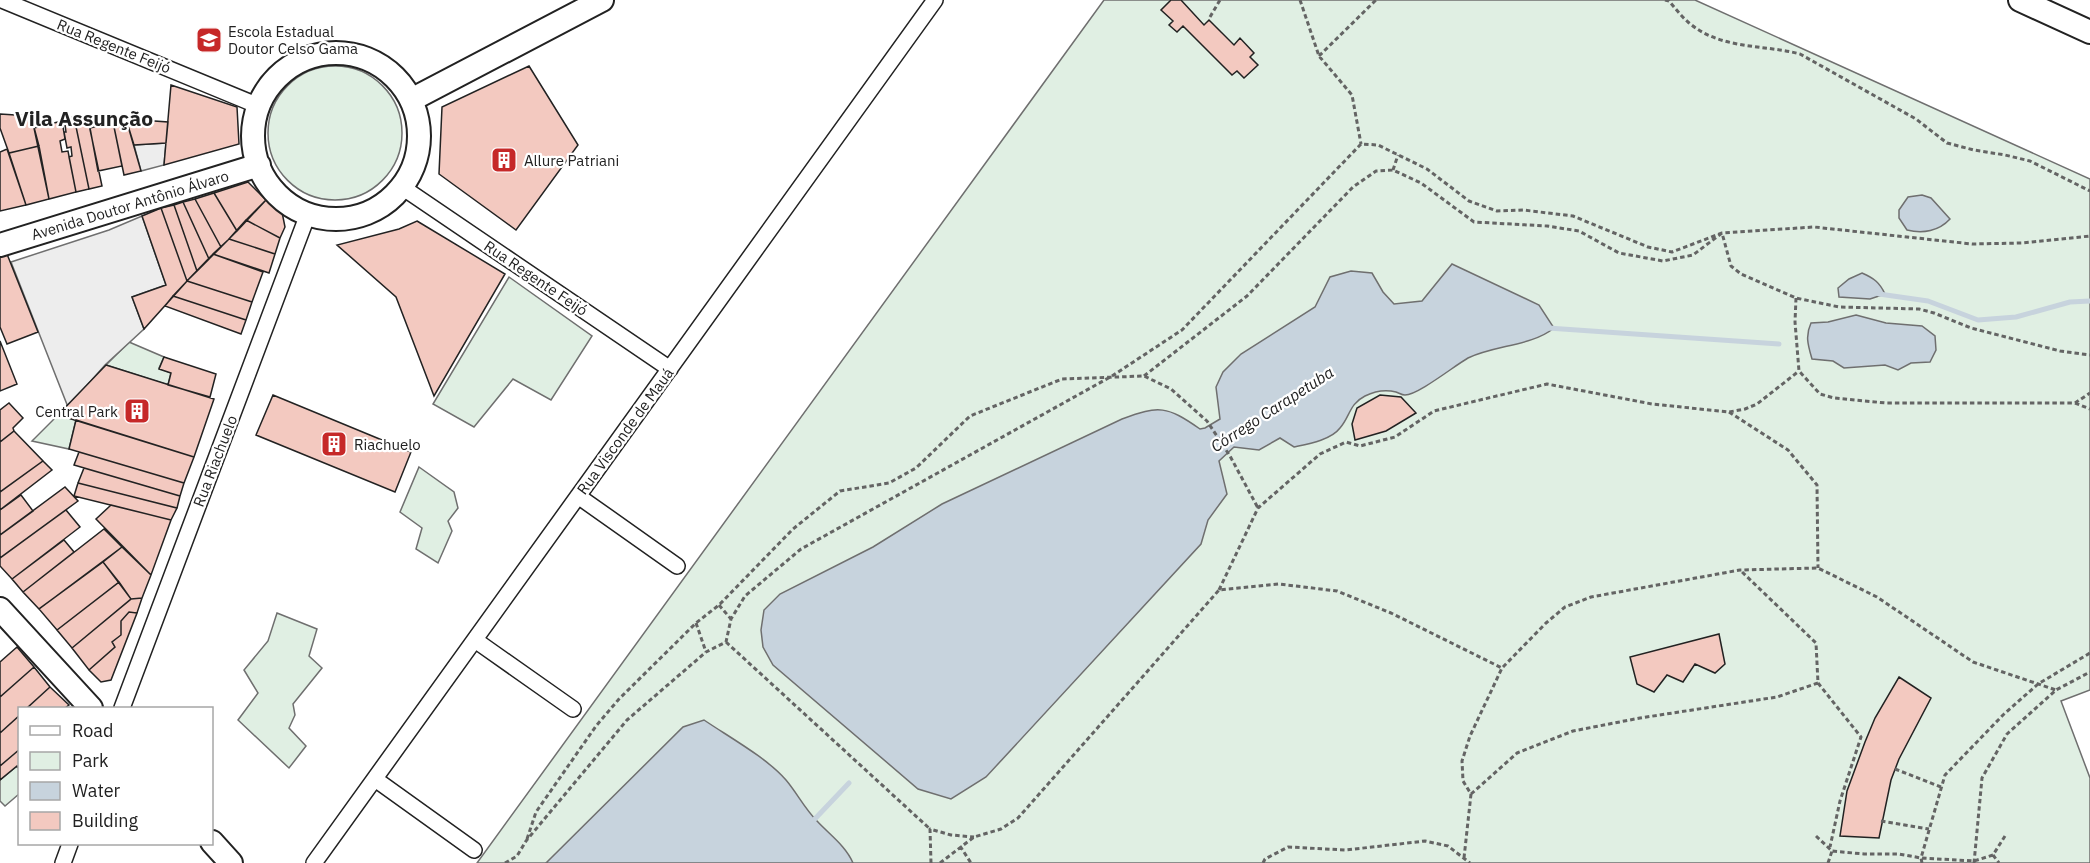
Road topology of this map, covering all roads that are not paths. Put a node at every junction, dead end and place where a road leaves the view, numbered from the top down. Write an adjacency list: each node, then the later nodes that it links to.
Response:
1 (2, 0): 7 (street, Rua Regente Feijó)
2 (602, 0): 6 (street)
3 (935, 0): 12 (street, Rua Visconde de Mauá)
4 (2020, 0): 5 (street)
5 (2090, 32)
6 (411, 100): 7 (street); 9 (street)
7 (259, 106): 8 (street)
8 (259, 165): 10 (street); 11 (street, Avenida Doutor Antônio Álvaro)
9 (402, 187): 10 (street); 12 (street, Rua Regente Feijó)
10 (308, 214): 18 (street, Rua Riachuelo)
11 (0, 245)
12 (670, 369): 13 (street, Rua Visconde de Mauá)
13 (578, 496): 14 (street); 16 (street, Rua Visconde de Mauá)
14 (677, 566)
15 (0, 609): 17 (street)
16 (475, 640): 19 (street); 20 (street, Rua Visconde de Mauá)
17 (90, 707)
18 (122, 707)
19 (573, 709)
20 (375, 779): 23 (street); 26 (street, Rua Visconde de Mauá)
21 (213, 843): 25 (street)
22 (69, 845): 24 (street)
23 (474, 850)
24 (63, 863)
25 (231, 863)
26 (314, 863)

